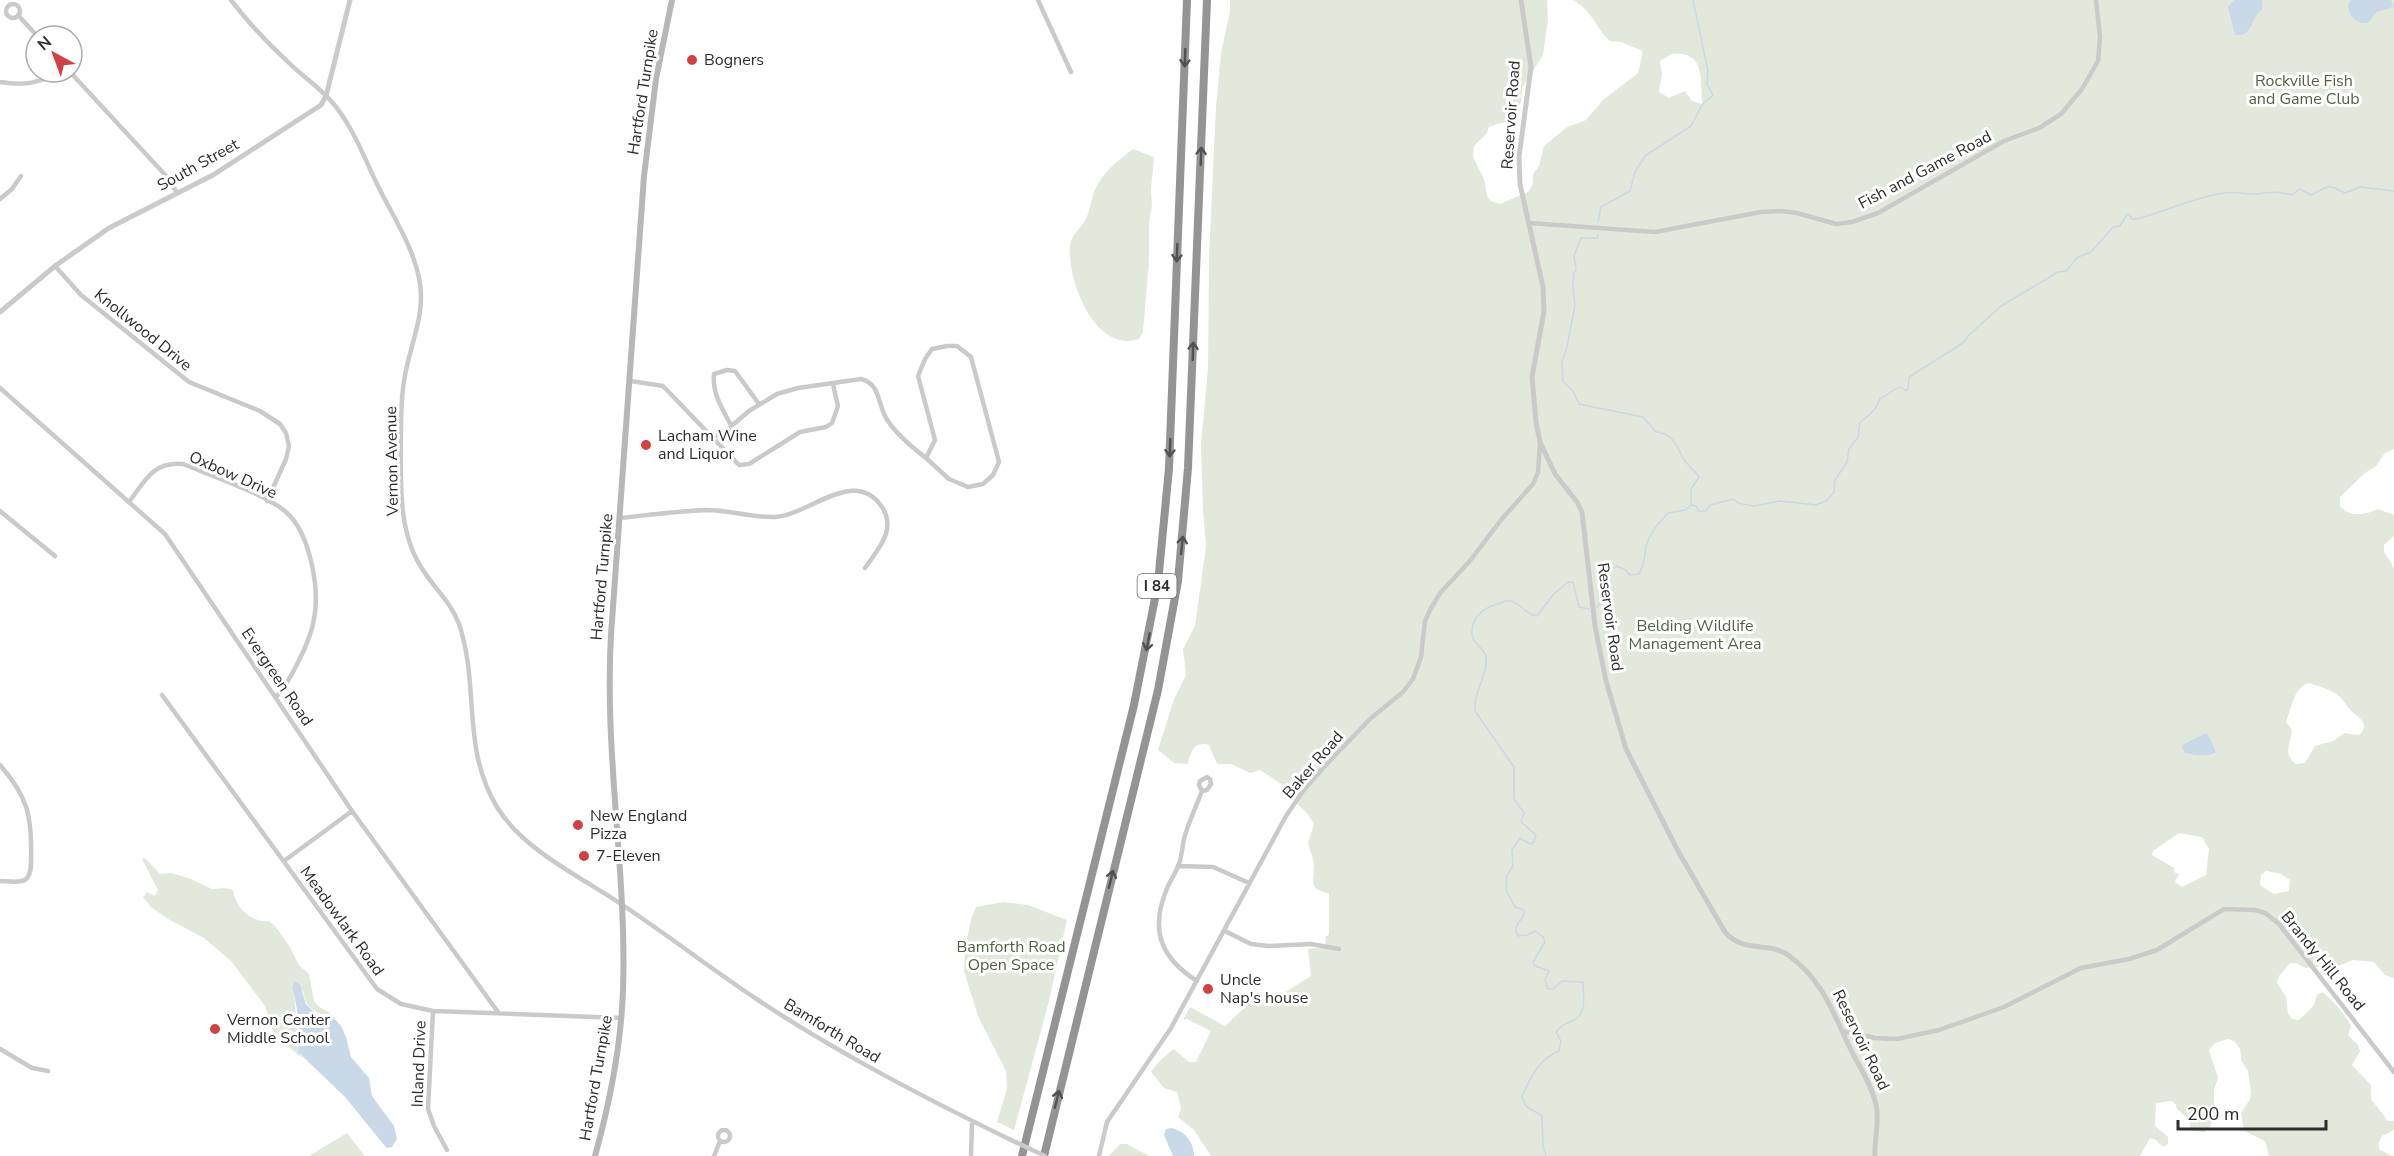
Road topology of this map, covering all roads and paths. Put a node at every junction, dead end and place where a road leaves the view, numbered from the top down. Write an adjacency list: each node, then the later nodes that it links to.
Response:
1 (231, 0): 15 (street, Vernon Avenue)
2 (350, 0): 15 (street)
3 (672, 0): 22 (main road, Hartford Turnpike)
4 (1038, 0): 11 (street)
5 (1187, 0): 62 (highway, I 84, one-way to 62)
6 (1207, 0): 63 (highway, I 84, one-way to 6)
7 (1521, 0): 19 (street, Reservoir Road)
8 (2096, 0): 19 (street, Fish and Game Road)
9 (18, 15): 10 (street)
10 (26, 24)
11 (1071, 72)
12 (0, 82): 13 (street)
13 (24, 84)
14 (81, 84): 17 (street)
15 (326, 96): 17 (street, South Street); 45 (street, Vernon Avenue)
16 (21, 176): 18 (street)
17 (177, 194): 20 (street, South Street)
18 (0, 199)
19 (1528, 223): 28 (street, Reservoir Road)
20 (55, 266): 21 (street, South Street); 30 (street, Knollwood Drive)
21 (0, 312)
22 (631, 381): 27 (street); 33 (main road, Hartford Turnpike)
23 (833, 384): 25 (street); 27 (street); 29 (street)
24 (0, 388): 31 (street, Evergreen Road)
25 (759, 404): 26 (street); 26 (street)
26 (732, 427): 27 (street)
27 (712, 437)
28 (1540, 442): 44 (street, Baker Road); 52 (street, Reservoir Road)
29 (926, 458): 29 (street)
30 (267, 501): 31 (street, Oxbow Drive); 37 (street, Oxbow Drive)
31 (129, 502): 37 (street, Evergreen Road)
32 (0, 511): 34 (street)
33 (620, 518): 35 (street); 45 (main road, Hartford Turnpike)
34 (55, 556)
35 (865, 567)
36 (162, 695): 41 (street, Meadowlark Road)
37 (276, 697): 40 (street, Evergreen Road)
38 (0, 765): 43 (street)
39 (1202, 791): 42 (street)
40 (352, 812): 41 (street); 50 (street, Evergreen Road)
41 (284, 861): 49 (street, Meadowlark Road)
42 (1179, 866): 44 (street); 48 (street)
43 (0, 881)
44 (1249, 883): 46 (street, Baker Road)
45 (621, 903): 51 (main road, Hartford Turnpike); 56 (street, Bamforth Road)
46 (1225, 931): 47 (street); 48 (street, Baker Road)
47 (1339, 949)
48 (1197, 981): 64 (street, Baker Road)
49 (433, 1011): 50 (street, Meadowlark Road); 58 (street, Inland Drive)
50 (498, 1012): 51 (street, Meadowlark Road)
51 (621, 1018): 59 (main road, Hartford Turnpike)
52 (1842, 1031): 55 (street, Brandy Hill Road); 65 (street, Reservoir Road)
53 (0, 1048): 54 (street)
54 (48, 1071)
55 (2394, 1072)
56 (972, 1121): 61 (street); 63 (street, Bamforth Road, bridge)
57 (720, 1141): 60 (street)
58 (447, 1150)
59 (596, 1156)
60 (714, 1156)
61 (971, 1156)
62 (1022, 1156)
63 (1044, 1156)
64 (1099, 1156)
65 (1875, 1156)

